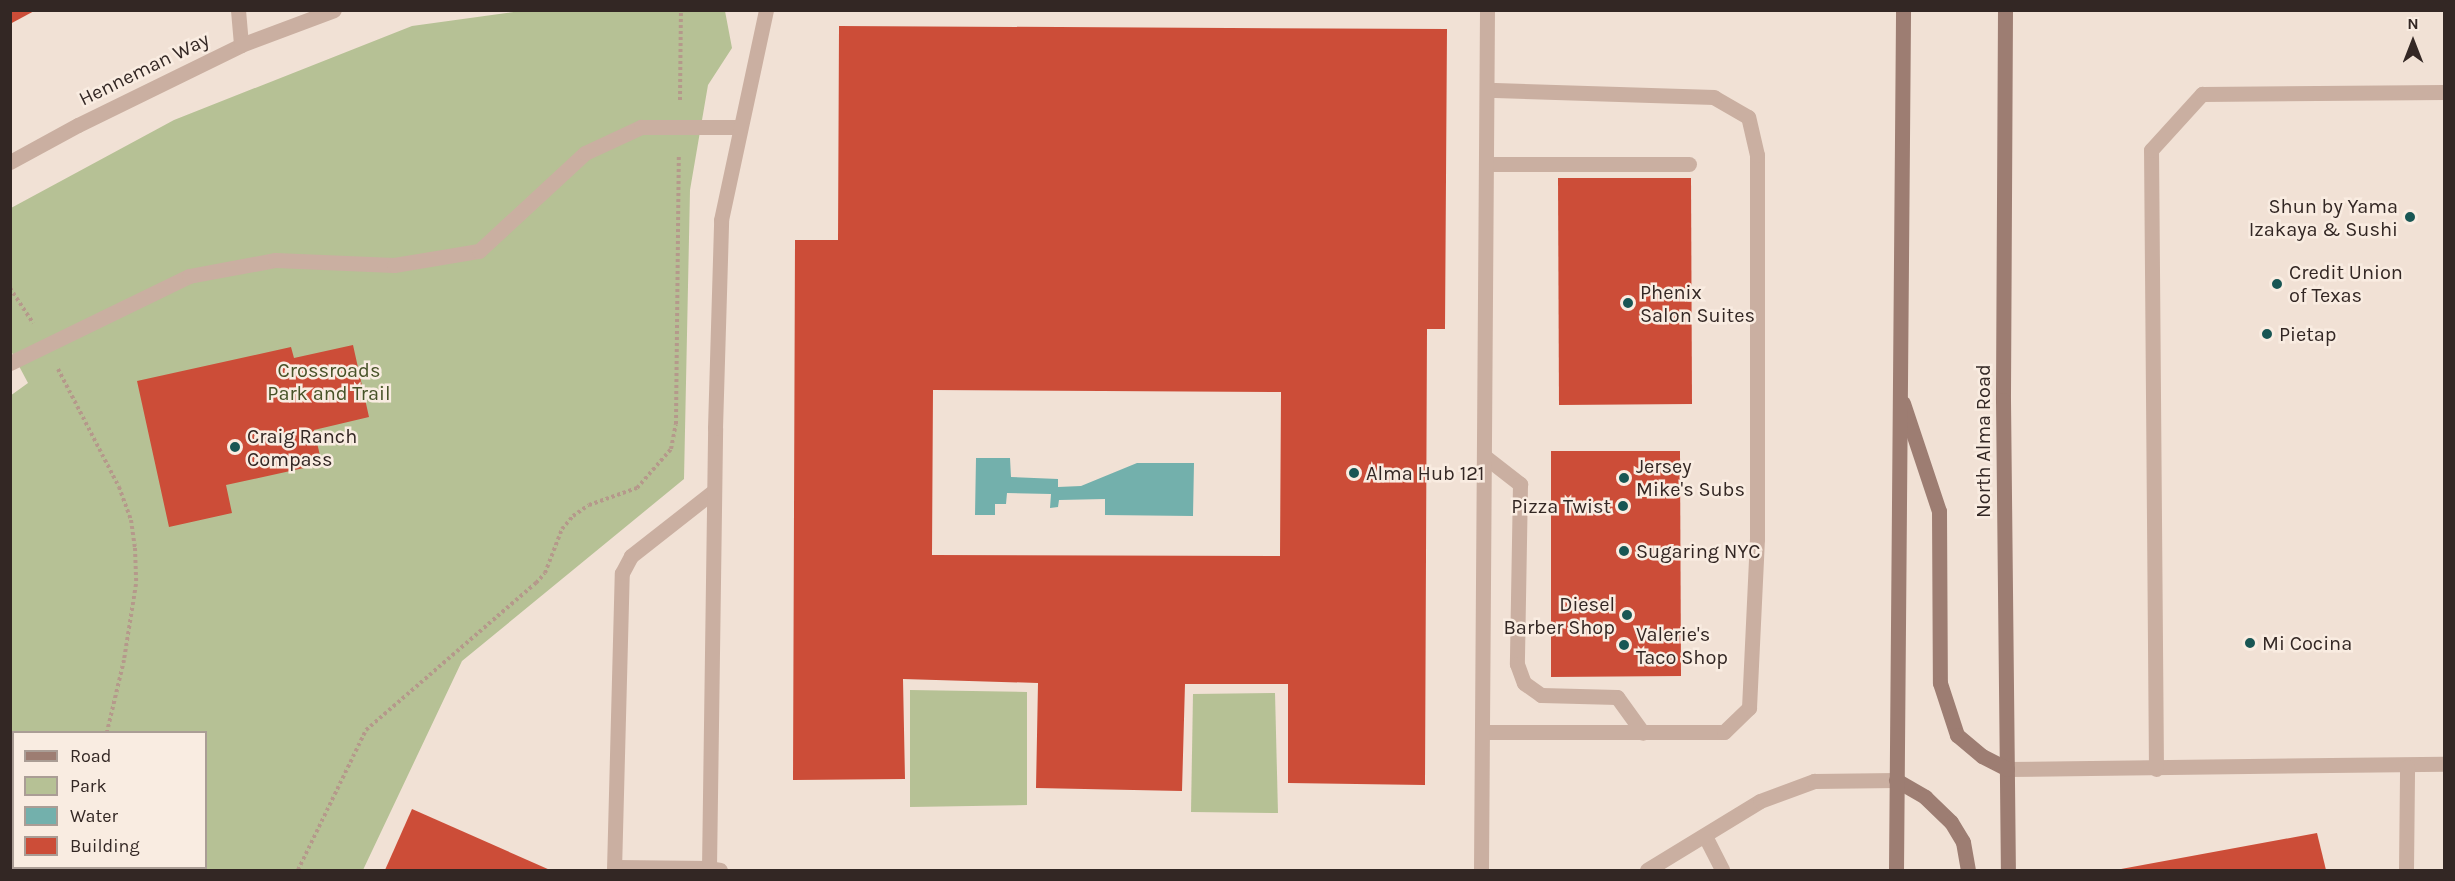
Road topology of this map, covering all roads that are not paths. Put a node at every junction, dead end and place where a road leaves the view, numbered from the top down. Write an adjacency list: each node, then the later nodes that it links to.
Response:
1 (238, 10): 7 (street)
2 (334, 10): 7 (street, Henneman Way)
3 (766, 10): 10 (street)
4 (1487, 10): 8 (street)
5 (1903, 10): 15 (main road)
6 (2005, 10): 22 (main road, North Alma Road)
7 (241, 45): 11 (street, Henneman Way)
8 (1487, 90): 12 (street); 19 (street)
9 (2445, 92): 23 (street)
10 (740, 127): 14 (street); 17 (street)
11 (10, 162)
12 (1486, 164): 13 (street); 16 (street)
13 (1689, 164)
14 (10, 363)
15 (1899, 390): 22 (main road); 24 (main road)
16 (1484, 456): 18 (street); 19 (street)
17 (714, 491): 26 (street); 27 (street)
18 (1482, 732): 19 (street); 28 (street)
19 (1643, 734)
20 (2445, 764): 21 (street)
21 (2407, 767): 23 (street); 34 (street)
22 (2007, 769): 23 (street); 33 (main road, North Alma Road)
23 (2156, 769)
24 (1896, 780): 25 (street); 31 (main road); 32 (main road)
25 (1705, 836): 29 (street); 30 (street)
26 (615, 869): 27 (street)
27 (714, 869)
28 (1481, 870)
29 (1647, 870)
30 (1722, 870)
31 (1896, 870)
32 (1968, 870)
33 (2008, 870)
34 (2406, 870)

